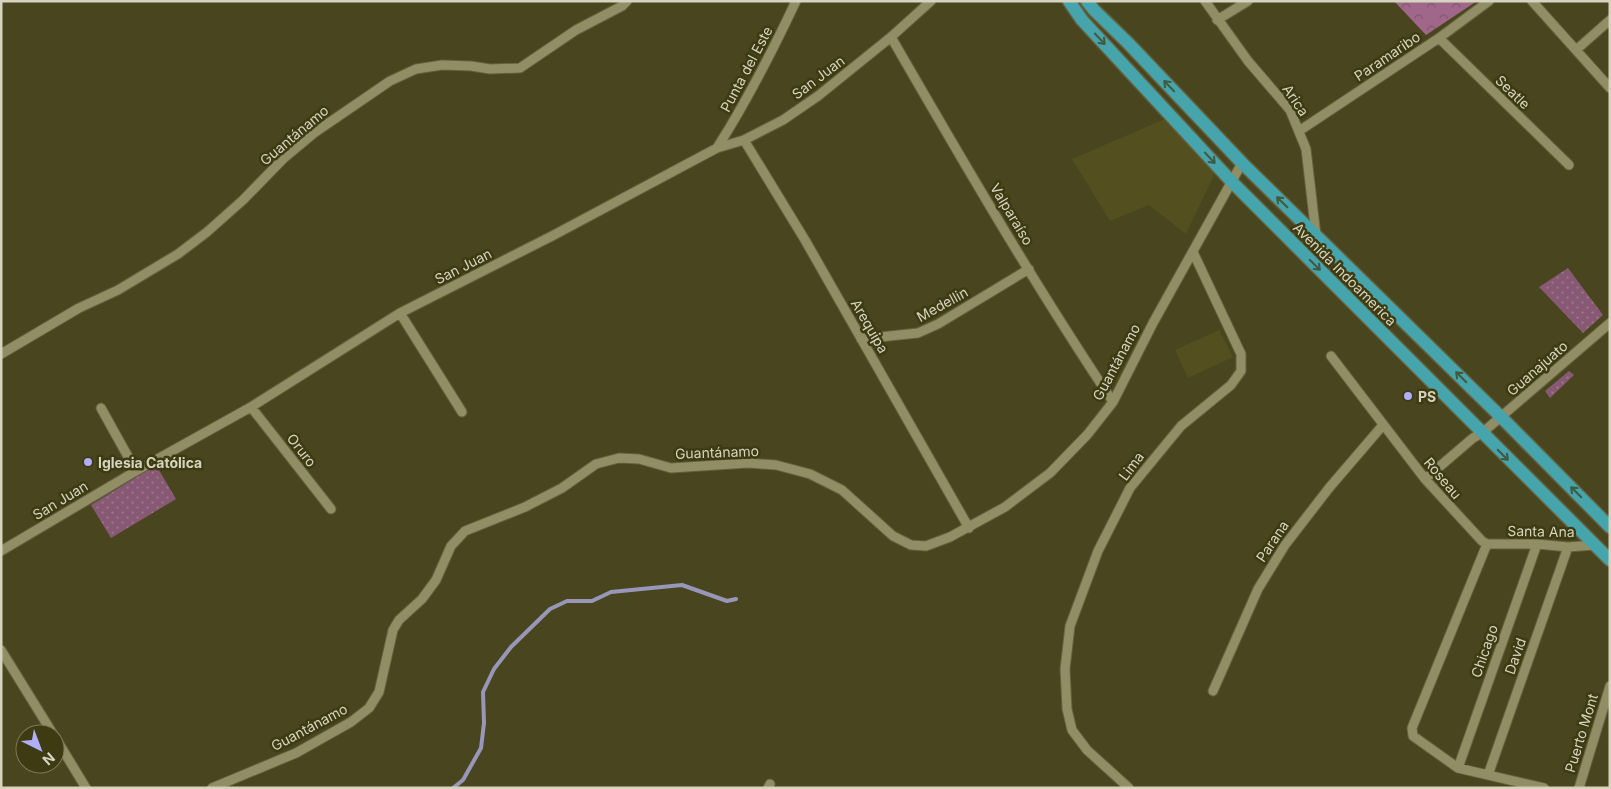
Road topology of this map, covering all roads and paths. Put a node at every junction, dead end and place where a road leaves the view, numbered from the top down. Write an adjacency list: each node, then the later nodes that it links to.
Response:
1 (627, 1): 28 (street, Guantánamo)
2 (796, 1): 18 (street, Punta del Este)
3 (932, 1): 12 (street, San Juan)
4 (1069, 1): 21 (main road, Avenida Indoamerica, one-way to 21)
5 (1087, 1): 19 (main road, Avenida Indoamerica, one-way to 5)
6 (1205, 1): 10 (street, Arica)
7 (1248, 1): 10 (street)
8 (1489, 1): 13 (street, Paramaribo)
9 (1532, 1): 14 (street)
10 (1217, 20): 16 (street, Arica)
11 (1610, 20): 14 (street)
12 (891, 37): 17 (street, San Juan); 24 (street, Valparaíso)
13 (1439, 38): 16 (street, Paramaribo); 20 (street, Seatle)
14 (1576, 50): 15 (street)
15 (1610, 88)
16 (1299, 131): 22 (street, Arica)
17 (744, 140): 18 (street, San Juan); 27 (street, Arequipa)
18 (717, 148): 25 (street, San Juan)
19 (1242, 163): 21 (street, Guantánamo); 22 (main road, Avenida Indoamerica, one-way to 19)
20 (1569, 165)
21 (1231, 181): 23 (street, Guantánamo); 36 (main road, Avenida Indoamerica, one-way to 36)
22 (1316, 235): 34 (main road, Avenida Indoamerica, one-way to 22)
23 (1193, 252): 30 (street, Guantánamo); 57 (street, Lima)
24 (1029, 269): 27 (street, Medellin); 30 (street, Valparaíso)
25 (400, 313): 31 (street, San Juan); 33 (street)
26 (1610, 324): 34 (street, Guanajuato)
27 (861, 339): 41 (street, Arequipa)
28 (1, 354)
29 (1331, 356): 35 (street, Roseau)
30 (1113, 402): 41 (street, Guantánamo)
31 (251, 407): 37 (street, San Juan); 39 (street, Oruro)
32 (101, 408): 37 (street)
33 (462, 412)
34 (1501, 417): 36 (street, Guanajuato); 40 (main road, Avenida Indoamerica, one-way to 34)
35 (1384, 425): 38 (street, Roseau); 50 (street, Parana)
36 (1482, 433): 38 (street, Guanajuato); 44 (main road, Avenida Indoamerica, one-way to 44)
37 (136, 471): 46 (street, San Juan)
38 (1425, 479): 42 (street, Roseau)
39 (331, 509)
40 (1610, 527)
41 (969, 528): 56 (street, Guantánamo)
42 (1487, 544): 43 (street, Santa Ana); 53 (street)
43 (1537, 544): 45 (street, Santa Ana); 53 (street, Chicago)
44 (1595, 545): 45 (street, Santa Ana); 47 (main road, Avenida Indoamerica)
45 (1568, 547): 54 (street, David)
46 (1, 551)
47 (1610, 560)
48 (1, 650): 51 (street)
49 (1610, 686): 59 (street, Puerto Mont)
50 (1212, 691)
51 (47, 724)
52 (65, 753): 55 (street)
53 (1458, 768): 54 (street)
54 (1488, 774): 58 (street)
55 (86, 788)
56 (212, 788)
57 (1130, 788)
58 (1544, 788)
59 (1579, 788)

